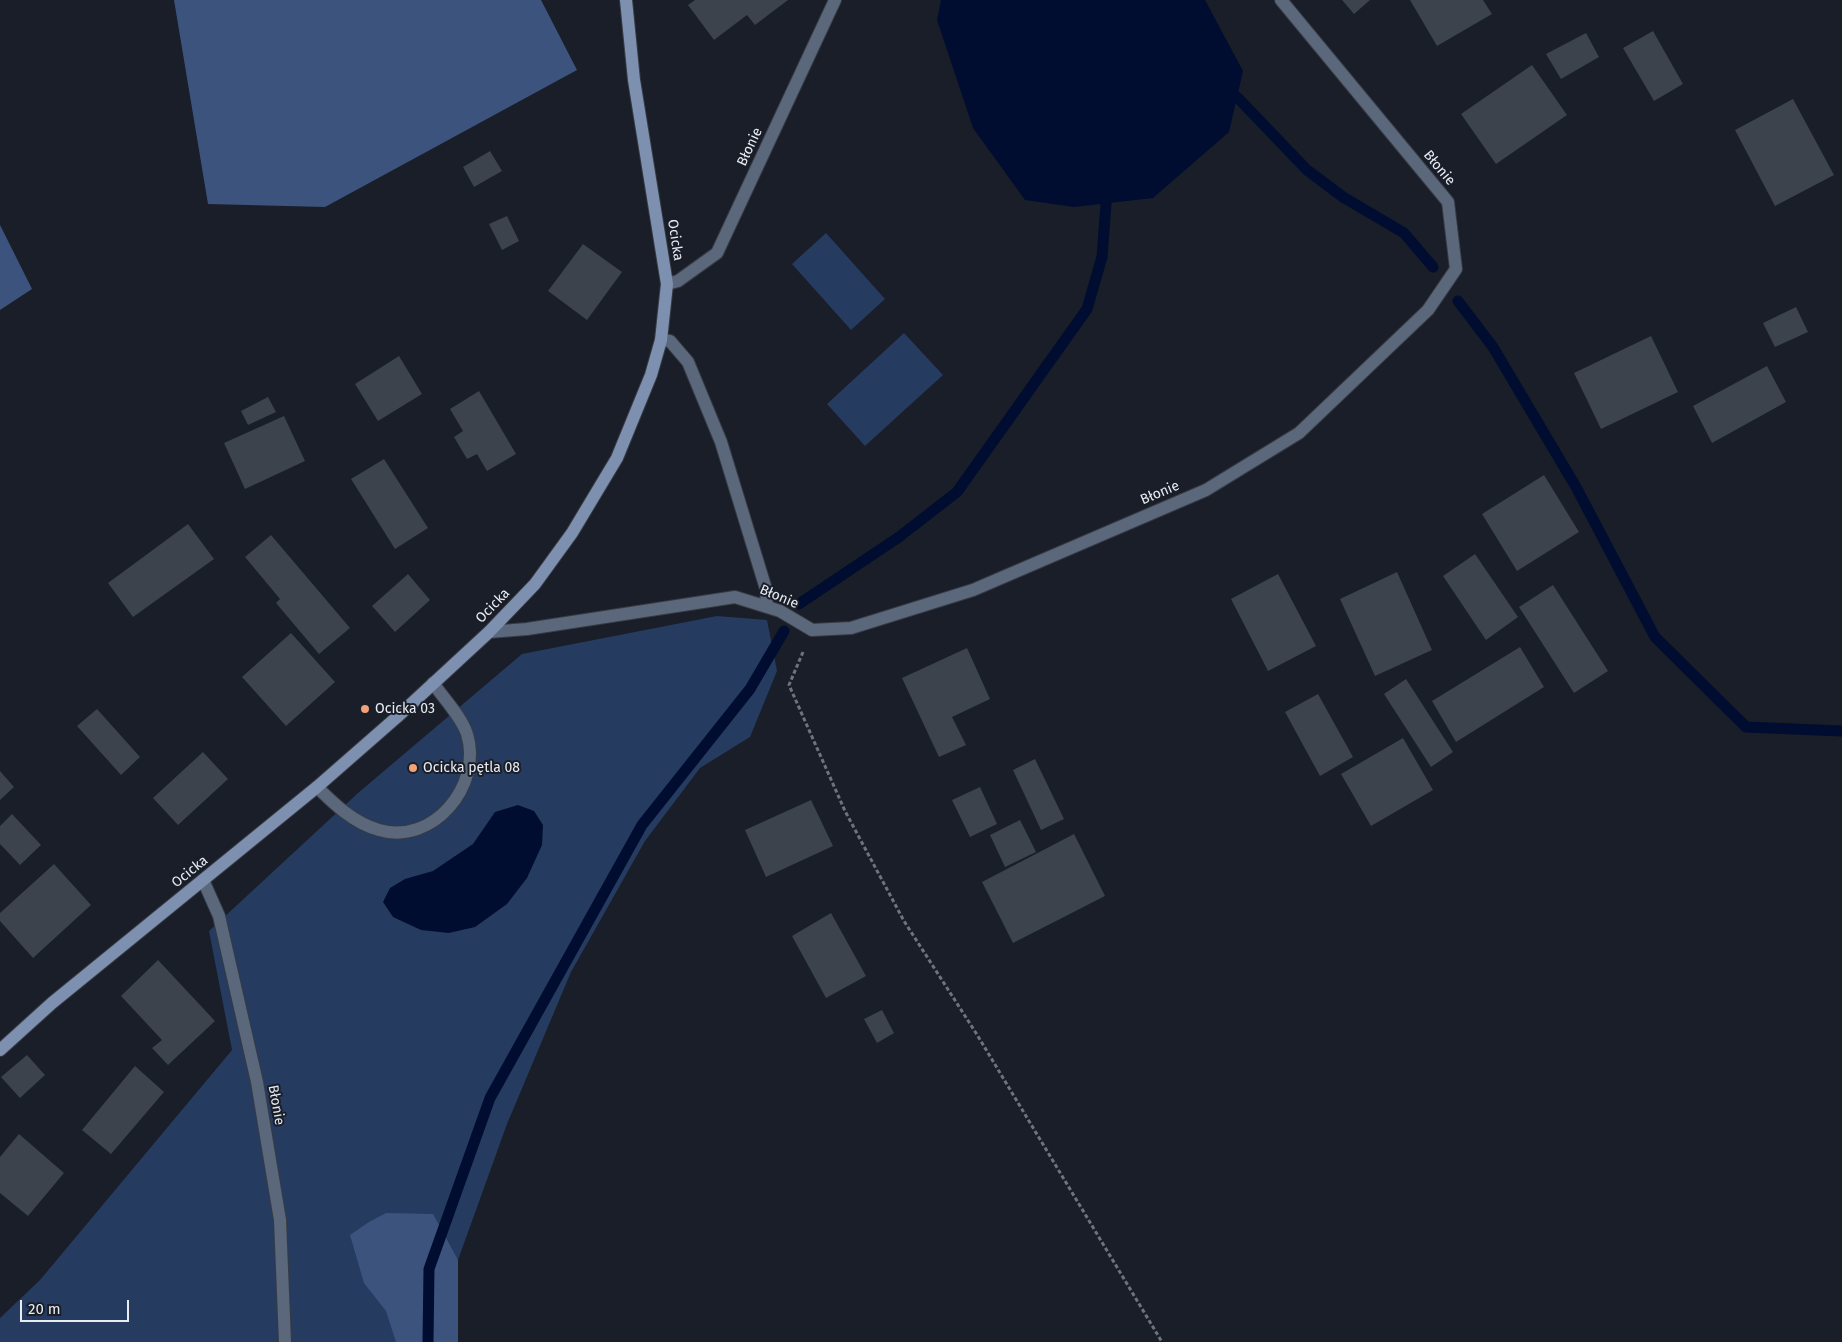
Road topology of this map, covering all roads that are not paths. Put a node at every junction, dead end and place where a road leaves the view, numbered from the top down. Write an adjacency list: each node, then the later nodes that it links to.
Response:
1 (626, 0): 4 (street, Ocicka)
2 (835, 0): 4 (street, Błonie)
3 (1281, 0): 6 (street, Błonie)
4 (667, 284): 5 (street, Ocicka)
5 (661, 340): 6 (street); 7 (street, Ocicka)
6 (767, 607): 7 (street, Błonie)
7 (489, 632): 8 (street, Ocicka)
8 (433, 683): 9 (street, Ocicka); 9 (street)
9 (317, 787): 10 (street, Ocicka)
10 (204, 880): 11 (street, Ocicka); 12 (street, Błonie)
11 (0, 1050)
12 (285, 1342)

